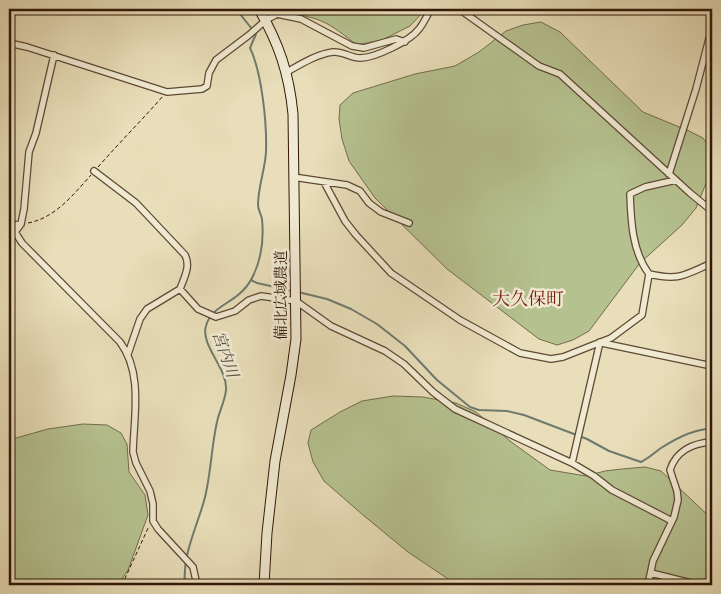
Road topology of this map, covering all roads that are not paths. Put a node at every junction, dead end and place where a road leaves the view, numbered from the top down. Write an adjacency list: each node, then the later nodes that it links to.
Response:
1 (259, 9): 5 (street, 備北広域農道)
2 (431, 9): 7 (street)
3 (459, 9): 12 (street)
4 (710, 9): 6 (street)
5 (266, 20): 7 (street); 9 (street); 10 (street, 備北広域農道)
6 (712, 32): 12 (street)
7 (404, 42): 10 (street)
8 (9, 44): 9 (street)
9 (54, 55): 18 (street)
10 (287, 72): 13 (street, 備北広域農道)
11 (94, 171): 22 (street)
12 (669, 174): 14 (street)
13 (293, 177): 15 (street); 23 (street, 備北広域農道)
14 (676, 180): 16 (street); 21 (street)
15 (324, 182): 17 (street); 24 (street)
16 (712, 211)
17 (409, 223)
18 (21, 224): 19 (street); 25 (street)
19 (9, 226)
20 (712, 264): 21 (street)
21 (649, 274): 24 (street)
22 (180, 289): 23 (street); 25 (street)
23 (296, 301): 28 (street); 32 (street, 備北広域農道)
24 (600, 342): 26 (street); 28 (street)
25 (128, 354): 31 (street)
26 (712, 366)
27 (712, 442): 29 (street)
28 (572, 463): 29 (street)
29 (672, 521): 30 (street)
30 (651, 573): 33 (street); 34 (street)
31 (198, 585)
32 (264, 585)
33 (648, 585)
34 (699, 585)

